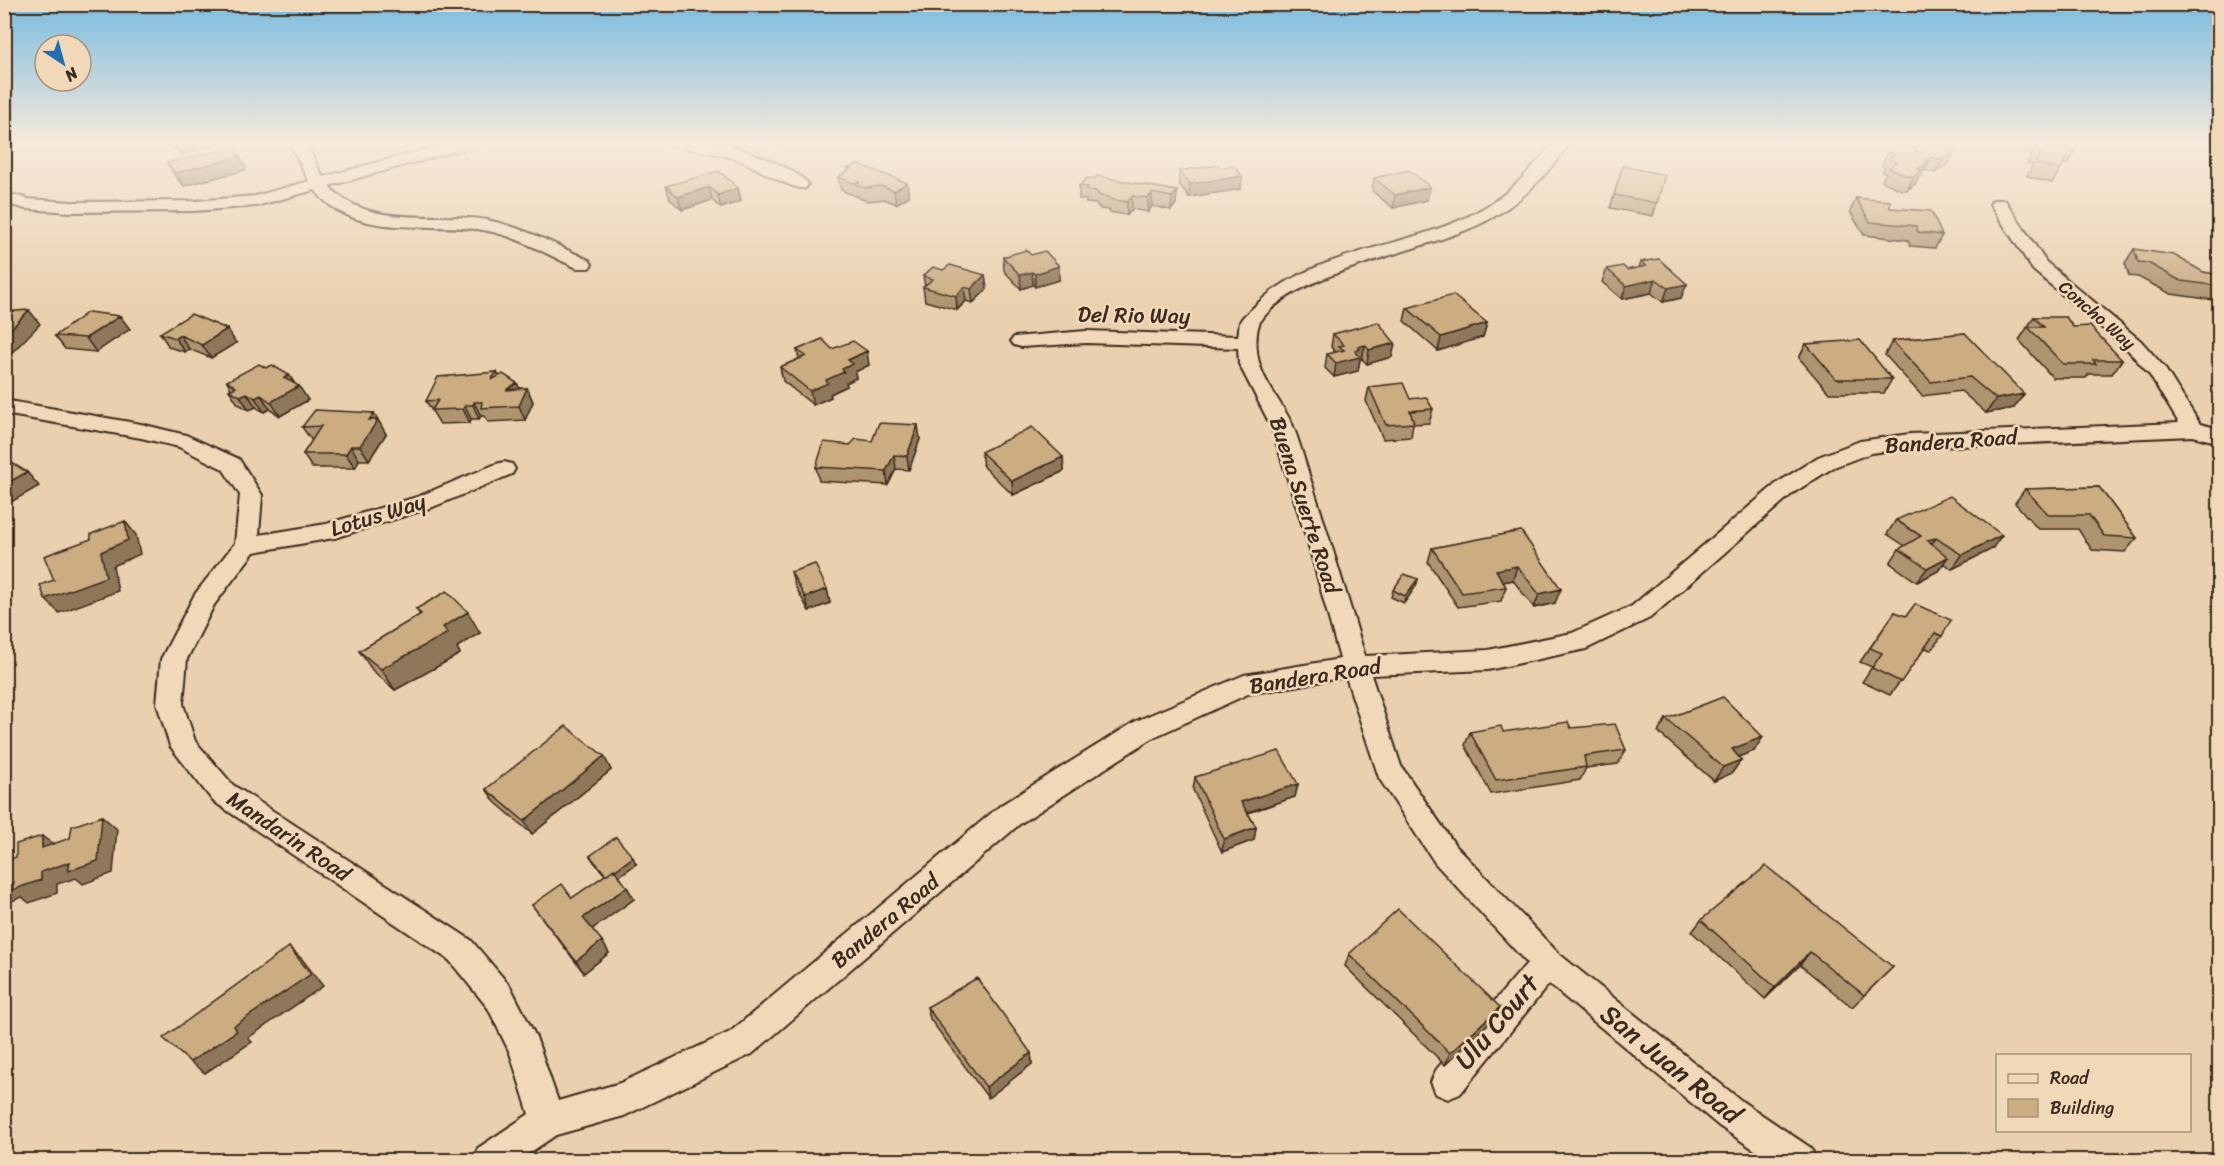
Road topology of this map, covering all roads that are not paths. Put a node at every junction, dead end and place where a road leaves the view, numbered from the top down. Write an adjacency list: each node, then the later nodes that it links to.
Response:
1 (275, 196): 4 (street)
2 (329, 196): 6 (street)
3 (1512, 196): 8 (street)
4 (4, 197)
5 (1999, 204): 10 (street, Concho Way)
6 (583, 264)
7 (1021, 341): 8 (street, Del Rio Way)
8 (1246, 342): 14 (street, Buena Suerte Road)
9 (4, 407): 13 (street)
10 (2193, 429): 11 (street, Bandera Road); 14 (street, Bandera Road)
11 (2220, 436)
12 (504, 469): 13 (street, Lotus Way)
13 (247, 545): 17 (street, Mandarin Road)
14 (1355, 666): 15 (street, Buena Suerte Road); 17 (street, Bandera Road)
15 (1547, 963): 16 (street, Ulu Court); 19 (street, San Juan Road)
16 (1448, 1082)
17 (548, 1121): 18 (street, Bandera Road)
18 (490, 1161)
19 (1799, 1161)

